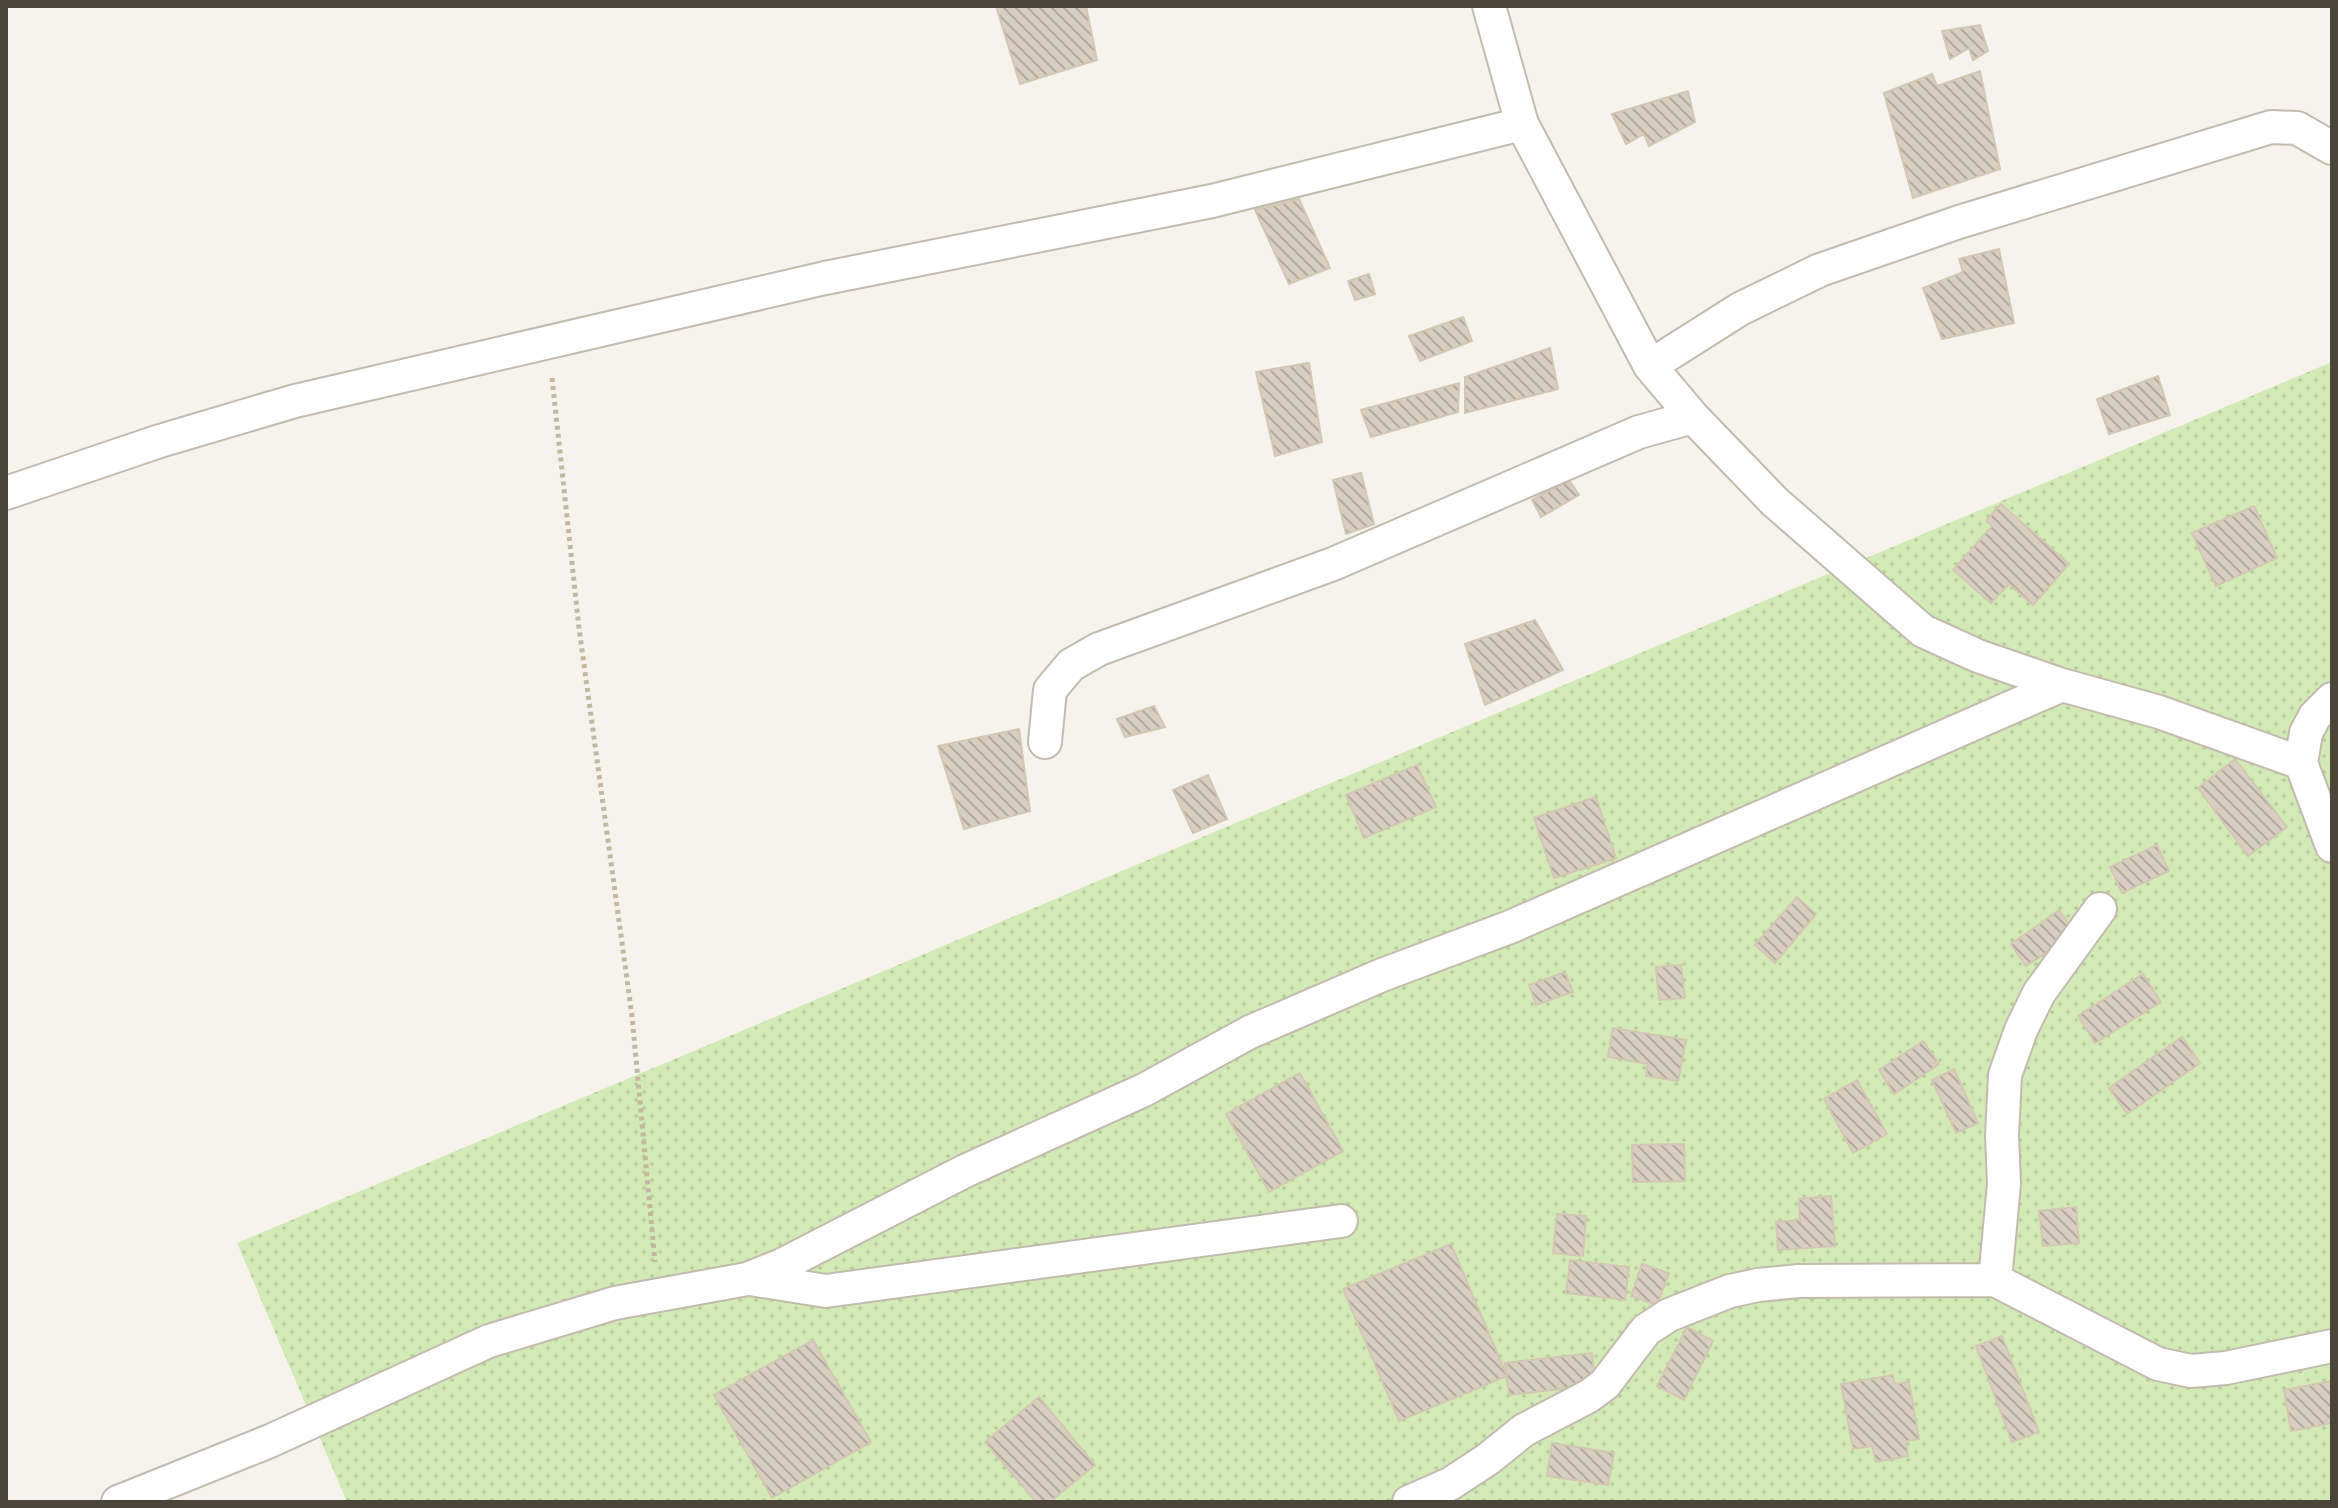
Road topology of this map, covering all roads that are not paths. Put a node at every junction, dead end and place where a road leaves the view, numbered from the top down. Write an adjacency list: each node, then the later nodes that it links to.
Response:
1 (1489, 6): 2 (street)
2 (1522, 124): 4 (street); 6 (street)
3 (2332, 148): 4 (street)
4 (1650, 366): 5 (street)
5 (1693, 417): 7 (street); 9 (street)
6 (6, 493)
7 (2062, 685): 10 (street); 14 (street)
8 (2332, 699): 10 (street)
9 (1045, 742)
10 (2301, 763): 11 (street)
11 (2332, 846)
12 (2100, 909): 15 (street)
13 (1341, 1221): 14 (street)
14 (747, 1279): 17 (street)
15 (1995, 1280): 16 (street); 19 (street)
16 (2332, 1346)
17 (154, 1495): 18 (street)
18 (118, 1502)
19 (1409, 1502)

